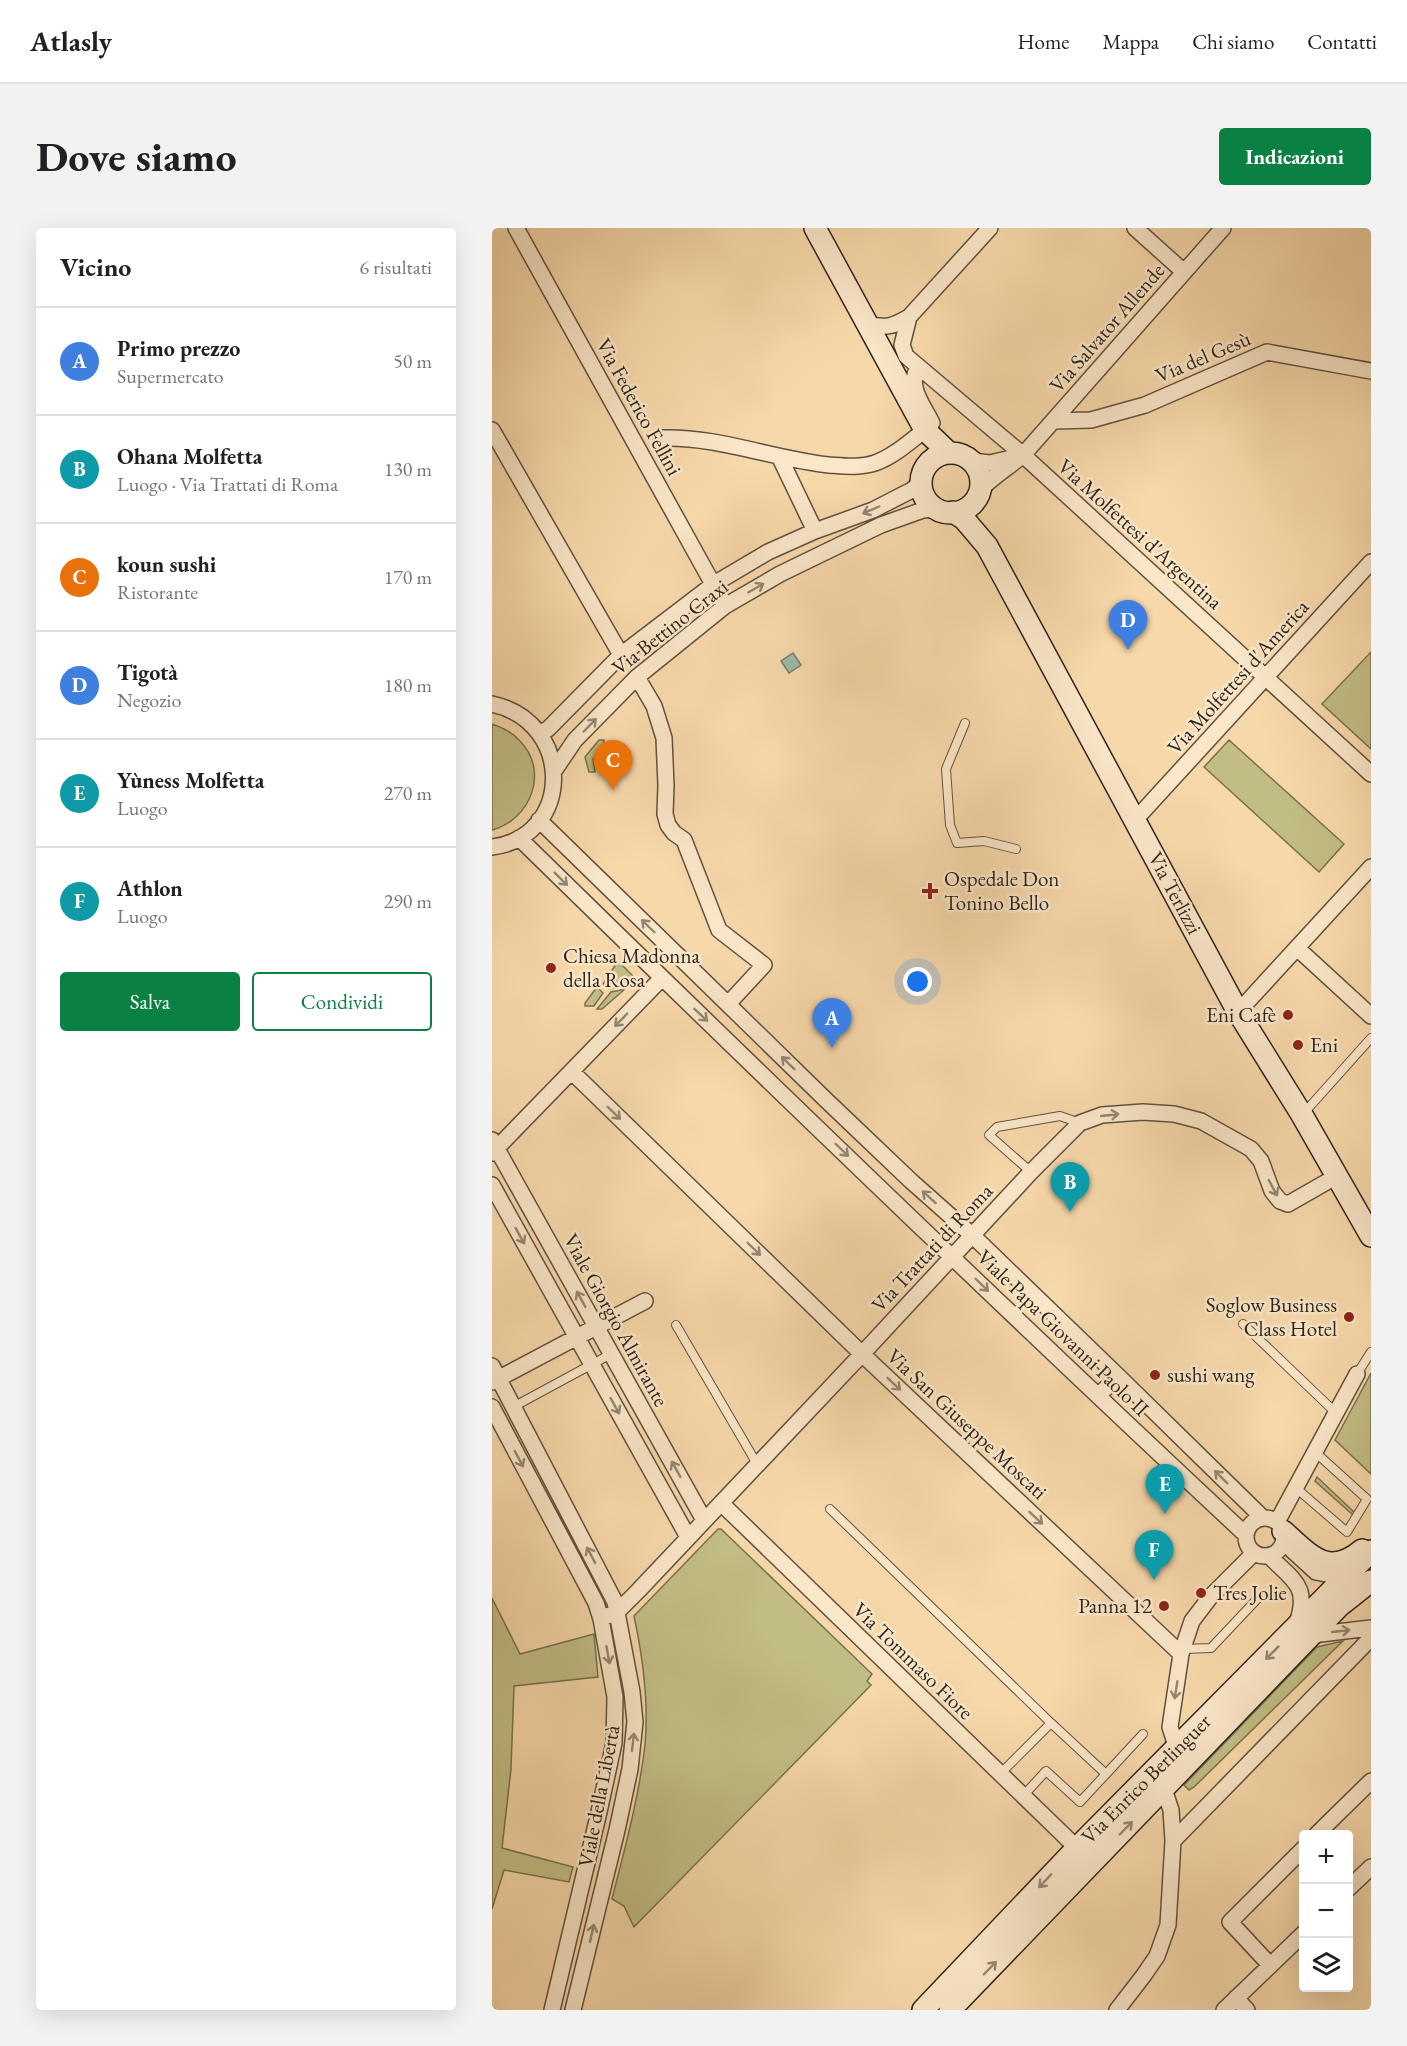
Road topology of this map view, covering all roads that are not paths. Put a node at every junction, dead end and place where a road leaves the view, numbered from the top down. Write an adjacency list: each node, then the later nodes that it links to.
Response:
1 (516, 228): 25 (street, Via Federico Fellini)
2 (815, 228): 8 (main road)
3 (990, 228): 7 (street)
4 (1135, 228): 6 (street)
5 (1223, 228): 6 (street, Via Salvator Allende)
6 (1184, 272): 11 (street, Via Salvator Allende)
7 (909, 317): 8 (street); 9 (street, Via Molfettesi d'Argentina)
8 (868, 324): 13 (main road)
9 (918, 367): 15 (street); 16 (street, Via Molfettesi d'Argentina)
10 (1371, 371): 11 (street, Via del Gesù)
11 (1054, 420): 16 (street, Via Salvator Allende)
12 (492, 430): 27 (street)
13 (925, 430): 15 (main road); 17 (street); 19 (main road)
14 (661, 438): 17 (street)
15 (946, 450): 18 (main road); 19 (main road)
16 (1023, 455): 18 (street); 20 (street, Via Salvator Allende); 29 (street, Via Molfettesi d'Argentina)
17 (780, 458): 22 (street)
18 (972, 461): 20 (main road)
19 (924, 473): 21 (main road); 22 (street, Via Bettino Craxi, one-way to 22)
20 (979, 493): 21 (main road); 23 (main road, Via Terlizzi)
21 (945, 511): 23 (main road, Via Terlizzi); 26 (street, Via Bettino Craxi, one-way to 21)
22 (814, 531): 25 (street, Via Bettino Craxi)
23 (987, 546): 36 (main road, Via Terlizzi)
24 (1371, 562): 29 (street, Via Molfettesi d'America)
25 (714, 584): 26 (street, Via Federico Fellini); 27 (street, Via Bettino Craxi)
26 (725, 606): 28 (street, Via Bettino Craxi)
27 (621, 655): 32 (street, Via Bettino Craxi)
28 (637, 677): 33 (street, Via Bettino Craxi, one-way to 28); 43 (street)
29 (1266, 677): 34 (street, Via Molfettesi d'Argentina); 36 (street, Via Molfettesi d'America)
30 (492, 704): 32 (street)
31 (965, 723): 39 (lane)
32 (540, 732): 33 (street)
33 (554, 771): 35 (street)
34 (1371, 774)
35 (539, 820): 37 (street); 43 (street, Viale Papa Giovanni Paolo II, one-way to 35)
36 (1135, 820): 44 (main road, Via Terlizzi)
37 (519, 838): 38 (street); 42 (street, Viale Papa Giovanni Paolo II, one-way to 42)
38 (492, 847)
39 (1016, 849)
40 (1371, 867): 41 (street)
41 (1297, 948): 44 (street); 46 (street)
42 (662, 978): 47 (street, Viale Papa Giovanni Paolo II, one-way to 47); 49 (street, one-way to 49)
43 (728, 1004): 45 (street, Viale Papa Giovanni Paolo II)
44 (1238, 1012): 51 (main road, Via Terlizzi)
45 (740, 1016): 47 (street); 50 (street, Viale Papa Giovanni Paolo II, one-way to 45)
46 (1371, 1016)
47 (722, 1035): 52 (street, Viale Papa Giovanni Paolo II)
48 (1371, 1038): 51 (lane)
49 (572, 1072): 54 (street); 68 (street, Via San Giuseppe Moscati, one-way to 68)
50 (826, 1100): 52 (street); 59 (street, Viale Papa Giovanni Paolo II, one-way to 50)
51 (1302, 1115): 56 (main road, Via Terlizzi)
52 (809, 1118): 60 (street, Viale Papa Giovanni Paolo II, one-way to 60)
53 (1080, 1123): 55 (street, Via Trattati di Roma); 55 (lane); 56 (street, Via Trattati di Roma, one-way to 56)
54 (494, 1147): 64 (street, Viale Giorgio Almirante, one-way to 54)
55 (1031, 1172): 59 (street, Via Trattati di Roma)
56 (1337, 1176): 58 (main road, Via Terlizzi)
57 (492, 1185): 65 (street, Viale Giorgio Almirante, one-way to 65)
58 (1368, 1222)
59 (973, 1236): 60 (street, Via Trattati di Roma); 72 (street, Viale Papa Giovanni Paolo II)
60 (953, 1257): 68 (street, Via Trattati di Roma); 73 (street, Viale Papa Giovanni Paolo II, one-way to 73)
61 (645, 1301): 64 (street)
62 (1243, 1324): 76 (lane)
63 (676, 1325): 78 (lane)
64 (596, 1327): 65 (street); 67 (street, Viale Giorgio Almirante)
65 (577, 1338): 69 (street, Viale Giorgio Almirante); 71 (street)
66 (1371, 1352): 70 (lane)
67 (611, 1354): 69 (lane); 82 (street, Viale Giorgio Almirante, one-way to 67)
68 (862, 1354): 78 (street, Via Trattati di Roma); 99 (street, Via San Giuseppe Moscati, one-way to 99)
69 (592, 1364): 75 (lane); 85 (street, Viale Giorgio Almirante, one-way to 85)
70 (1357, 1374): 76 (street)
71 (494, 1376): 75 (street, Viale della Libertà)
72 (1118, 1376): 73 (street); 83 (street, Viale Papa Giovanni Paolo II, one-way to 72)
73 (1098, 1396): 84 (street, Viale Papa Giovanni Paolo II)
74 (492, 1407): 95 (street, Viale della Libertà, one-way to 95)
75 (513, 1407): 94 (street, Viale della Libertà, one-way to 75)
76 (1336, 1413): 77 (street)
77 (1315, 1452): 79 (street); 79 (lane)
78 (758, 1464): 80 (street, Via Trattati di Roma)
79 (1296, 1488): 83 (street)
80 (721, 1503): 82 (street, Via Trattati di Roma); 103 (street, Via Tommaso Fiore)
81 (830, 1509): 100 (lane)
82 (704, 1520): 85 (street, Via Trattati di Roma)
83 (1276, 1528): 84 (street); 86 (main road); 88 (street); 90 (street, Viale Papa Giovanni Paolo II)
84 (1246, 1535): 88 (street)
85 (688, 1537): 94 (street, Via Trattati di Roma)
86 (1371, 1542)
87 (1371, 1551): 90 (main road, Via Enrico Berlinguer)
88 (1261, 1554): 97 (street); 99 (street)
89 (1371, 1573): 93 (main road, Via Enrico Berlinguer)
90 (1346, 1578): 97 (main road, Via Enrico Berlinguer)
91 (1371, 1581): 93 (main road)
92 (1261, 1595): 99 (lane)
93 (1338, 1606): 97 (main road, Via Enrico Berlinguer)
94 (618, 1611): 95 (street, Via Trattati di Roma); 109 (street, Viale della Libertà, one-way to 94)
95 (602, 1619): 108 (street, Viale della Libertà, one-way to 108)
96 (1371, 1628): 97 (street, one-way to 96)
97 (1302, 1634): 102 (main road, Via Enrico Berlinguer, one-way to 102); 106 (main road, Via Enrico Berlinguer)
98 (1371, 1638): 111 (street)
99 (1182, 1652): 102 (street, one-way to 102)
100 (1051, 1723): 103 (lane); 104 (lane)
101 (1143, 1734): 104 (lane)
102 (1177, 1749): 112 (main road, Via Enrico Berlinguer)
103 (1000, 1774): 107 (street, Via Tommaso Fiore)
104 (1106, 1774): 107 (lane)
105 (1371, 1781): 110 (street)
106 (1164, 1789): 111 (street); 124 (main road, Via Enrico Berlinguer, one-way to 106)
107 (1023, 1796): 112 (street, Via Tommaso Fiore)
108 (599, 1812): 109 (street); 118 (street, Viale della Libertà)
109 (620, 1817): 119 (street, Viale della Libertà, one-way to 109)
110 (1321, 1830)
111 (1173, 1841): 125 (street)
112 (1077, 1848): 123 (main road, Via Enrico Berlinguer, one-way to 123)
113 (1299, 1853): 117 (street)
114 (1371, 1867): 115 (street)
115 (1353, 1884)
116 (1299, 1938): 117 (street)
117 (1270, 1965): 120 (street)
118 (562, 1966): 119 (street); 121 (street, Viale della Libertà)
119 (583, 1970): 122 (street, Viale della Libertà)
120 (1236, 1998): 126 (street); 127 (street)
121 (552, 2010)
122 (573, 2010)
123 (923, 2010)
124 (950, 2010)
125 (1117, 2010)
126 (1224, 2010)
127 (1247, 2010)

